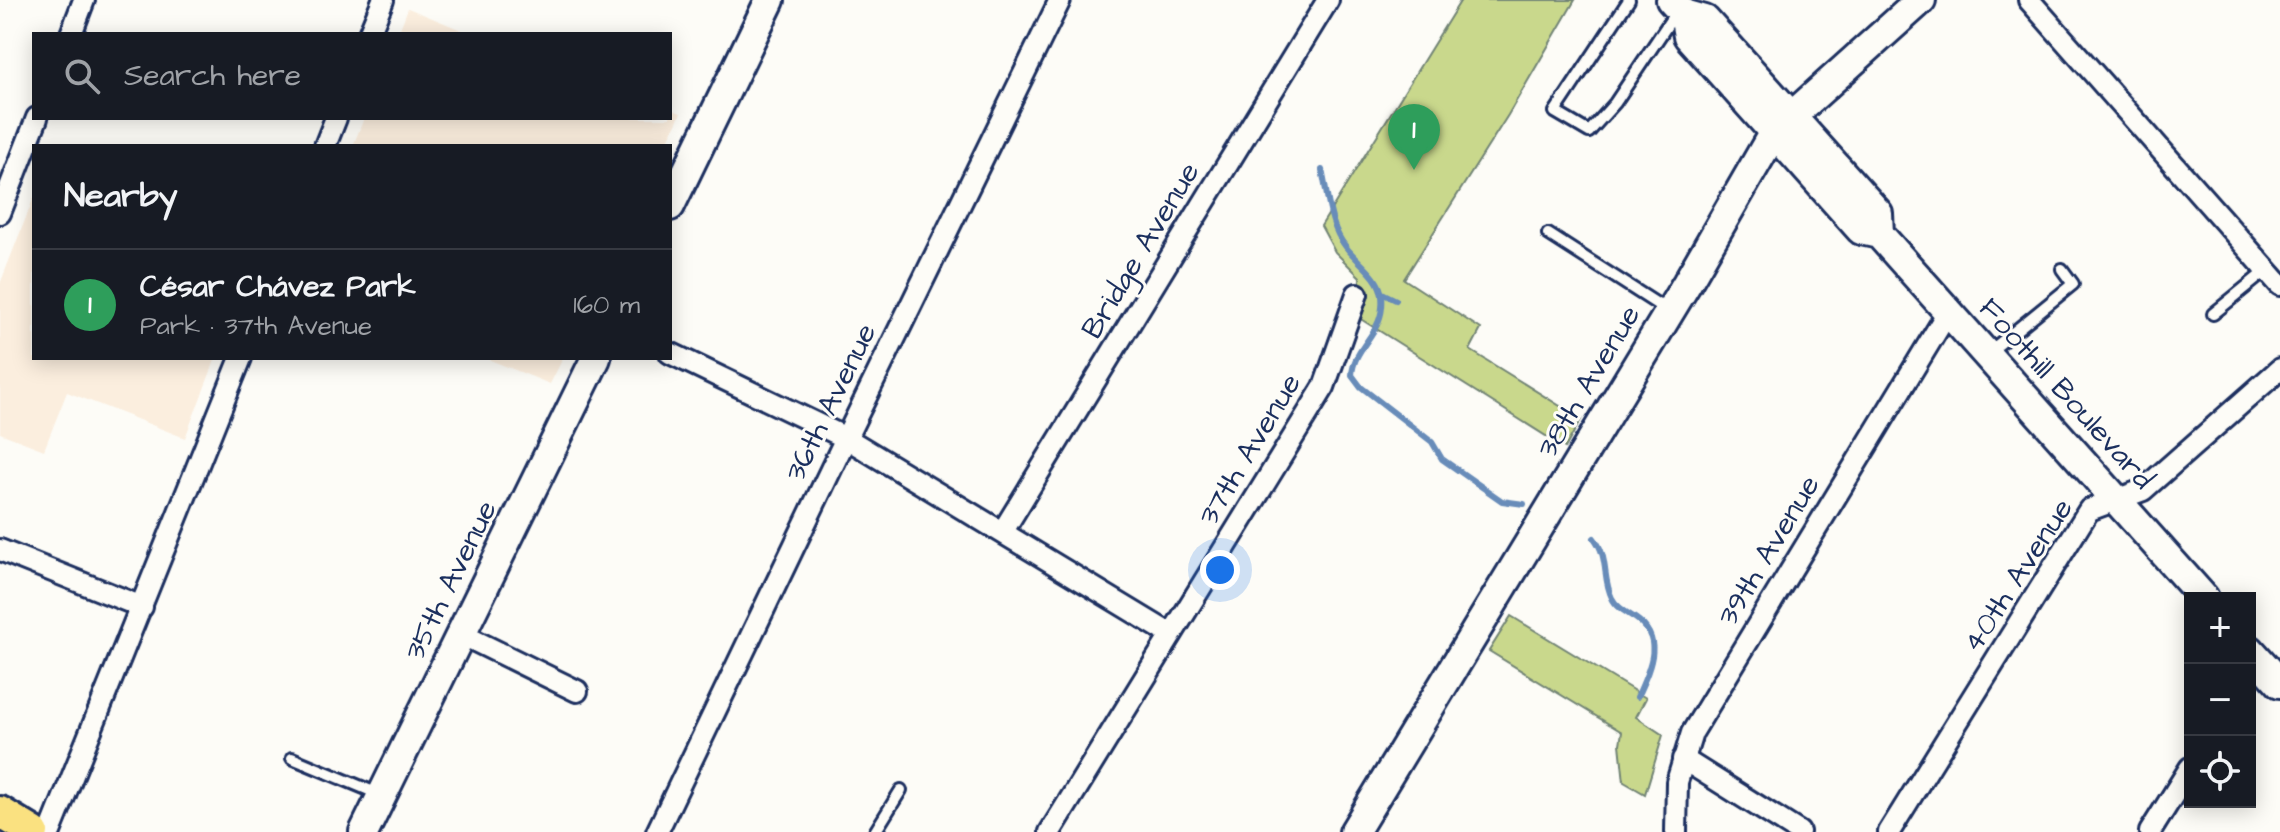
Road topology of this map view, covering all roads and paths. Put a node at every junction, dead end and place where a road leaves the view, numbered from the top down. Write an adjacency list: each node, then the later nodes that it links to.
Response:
1 (84, 0): 10 (street)
2 (383, 0): 11 (street)
3 (770, 0): 16 (main road)
4 (1060, 0): 30 (street, 36th Avenue)
5 (1328, 0): 32 (street, Bridge Avenue)
6 (1629, 0): 9 (lane)
7 (1921, 0): 14 (main road, 38th Avenue)
8 (2029, 0): 20 (street)
9 (1674, 13): 14 (main road, Foothill Boulevard)
10 (72, 32)
11 (370, 32)
12 (36, 120): 17 (street)
13 (335, 120): 15 (street)
14 (1783, 124): 22 (main road, 38th Avenue); 23 (main road, Foothill Boulevard)
15 (326, 144)
16 (672, 202)
17 (0, 213)
18 (1548, 234): 22 (lane)
19 (2062, 269): 26 (lane)
20 (2274, 278): 24 (lane)
21 (1357, 294): 37 (street, 37th Avenue)
22 (1670, 312): 53 (main road, 38th Avenue)
23 (1948, 312): 26 (main road, Foothill Boulevard); 42 (street, 39th Avenue)
24 (2213, 314)
25 (672, 354): 30 (street)
26 (1986, 354): 31 (main road, Foothill Boulevard)
27 (240, 360): 35 (street)
28 (595, 360): 36 (main road, 35th Avenue)
29 (2280, 369): 31 (street, 40th Avenue)
30 (846, 438): 32 (street); 50 (street, 36th Avenue)
31 (2117, 500): 34 (main road, Foothill Boulevard); 56 (street, 40th Avenue)
32 (1003, 531): 37 (street)
33 (0, 550): 35 (street)
34 (2199, 592)
35 (142, 607): 48 (street)
36 (461, 634): 40 (street); 45 (main road, 35th Avenue)
37 (1170, 634): 52 (street, 37th Avenue)
38 (2256, 663): 39 (main road)
39 (2280, 683)
40 (577, 691)
41 (292, 758): 45 (lane)
42 (1683, 759): 54 (street, 39th Avenue); 55 (street)
43 (2184, 778): 57 (street)
44 (901, 790): 51 (lane)
45 (383, 795): 49 (main road, 35th Avenue)
46 (0, 812): 47 (main road)
47 (33, 832)
48 (50, 832)
49 (364, 832)
50 (657, 832)
51 (875, 832)
52 (1050, 832)
53 (1354, 832)
54 (1676, 832)
55 (1799, 832)
56 (1889, 832)
57 (2150, 832)

